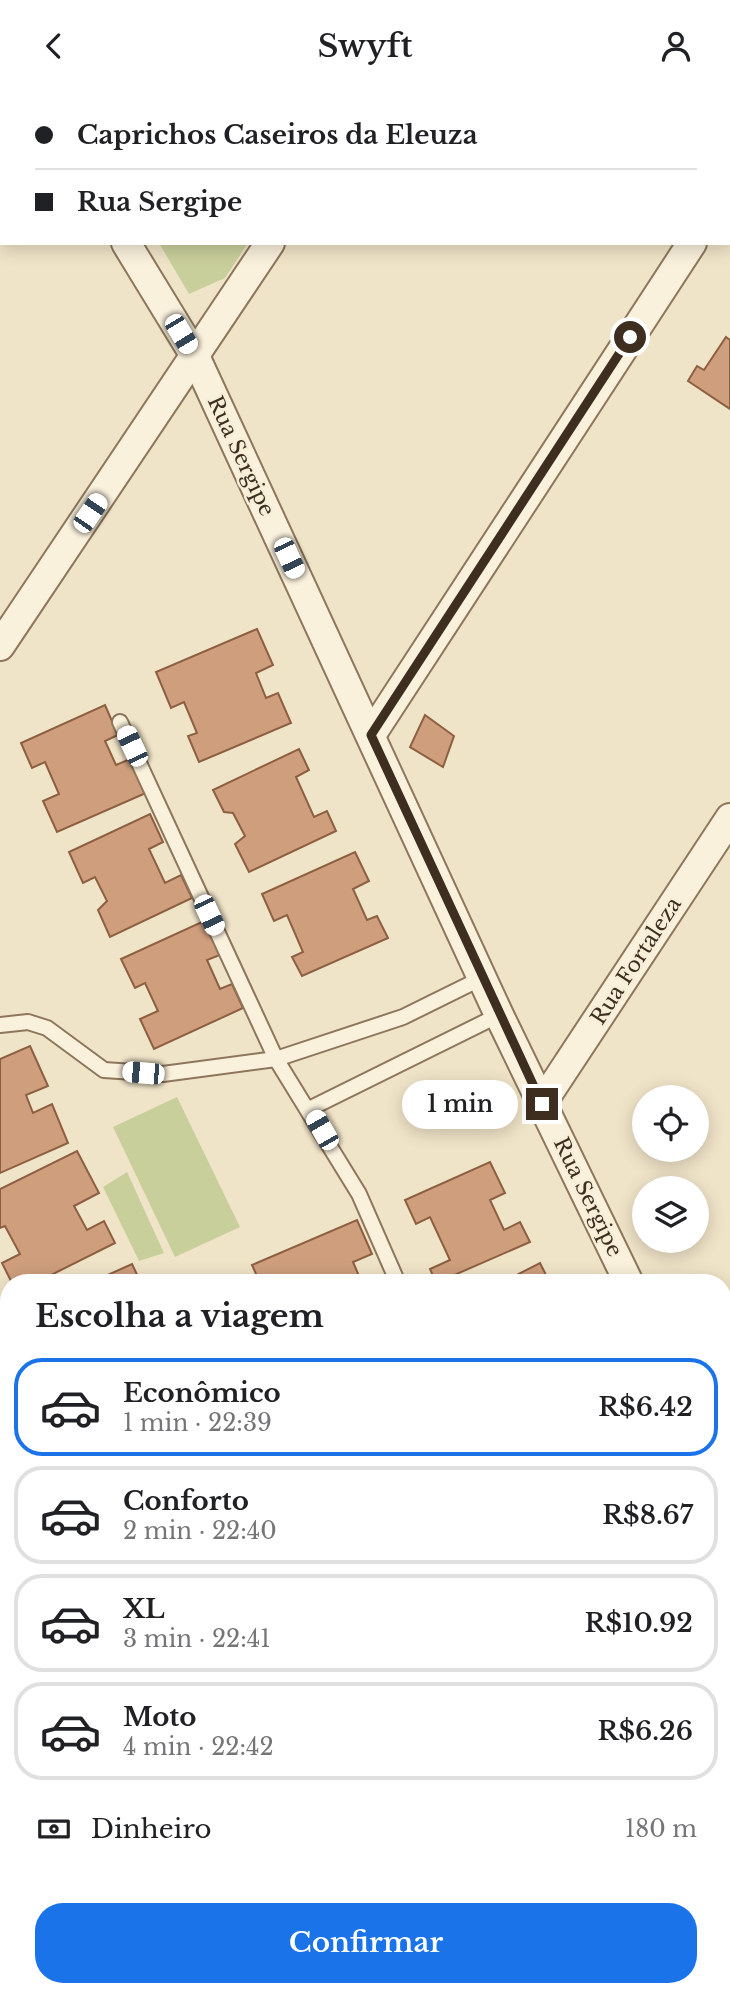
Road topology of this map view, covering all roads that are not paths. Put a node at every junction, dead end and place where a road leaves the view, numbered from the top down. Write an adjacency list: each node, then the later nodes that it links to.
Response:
1 (127, 245): 4 (street, Rua Sergipe)
2 (269, 245): 4 (street)
3 (690, 245): 7 (street)
4 (195, 356): 5 (street); 7 (street, Rua Sergipe)
5 (0, 646)
6 (120, 722): 12 (lane)
7 (371, 735): 9 (street, Rua Sergipe)
8 (730, 818): 13 (street, Rua Fortaleza)
9 (482, 978): 10 (street, Rua Sergipe); 12 (lane)
10 (499, 1015): 13 (street, Rua Sergipe); 14 (lane)
11 (0, 1025): 12 (lane)
12 (276, 1059): 14 (lane)
13 (542, 1104): 16 (street, Rua Sergipe)
14 (309, 1109): 15 (lane)
15 (394, 1274)
16 (625, 1274)

